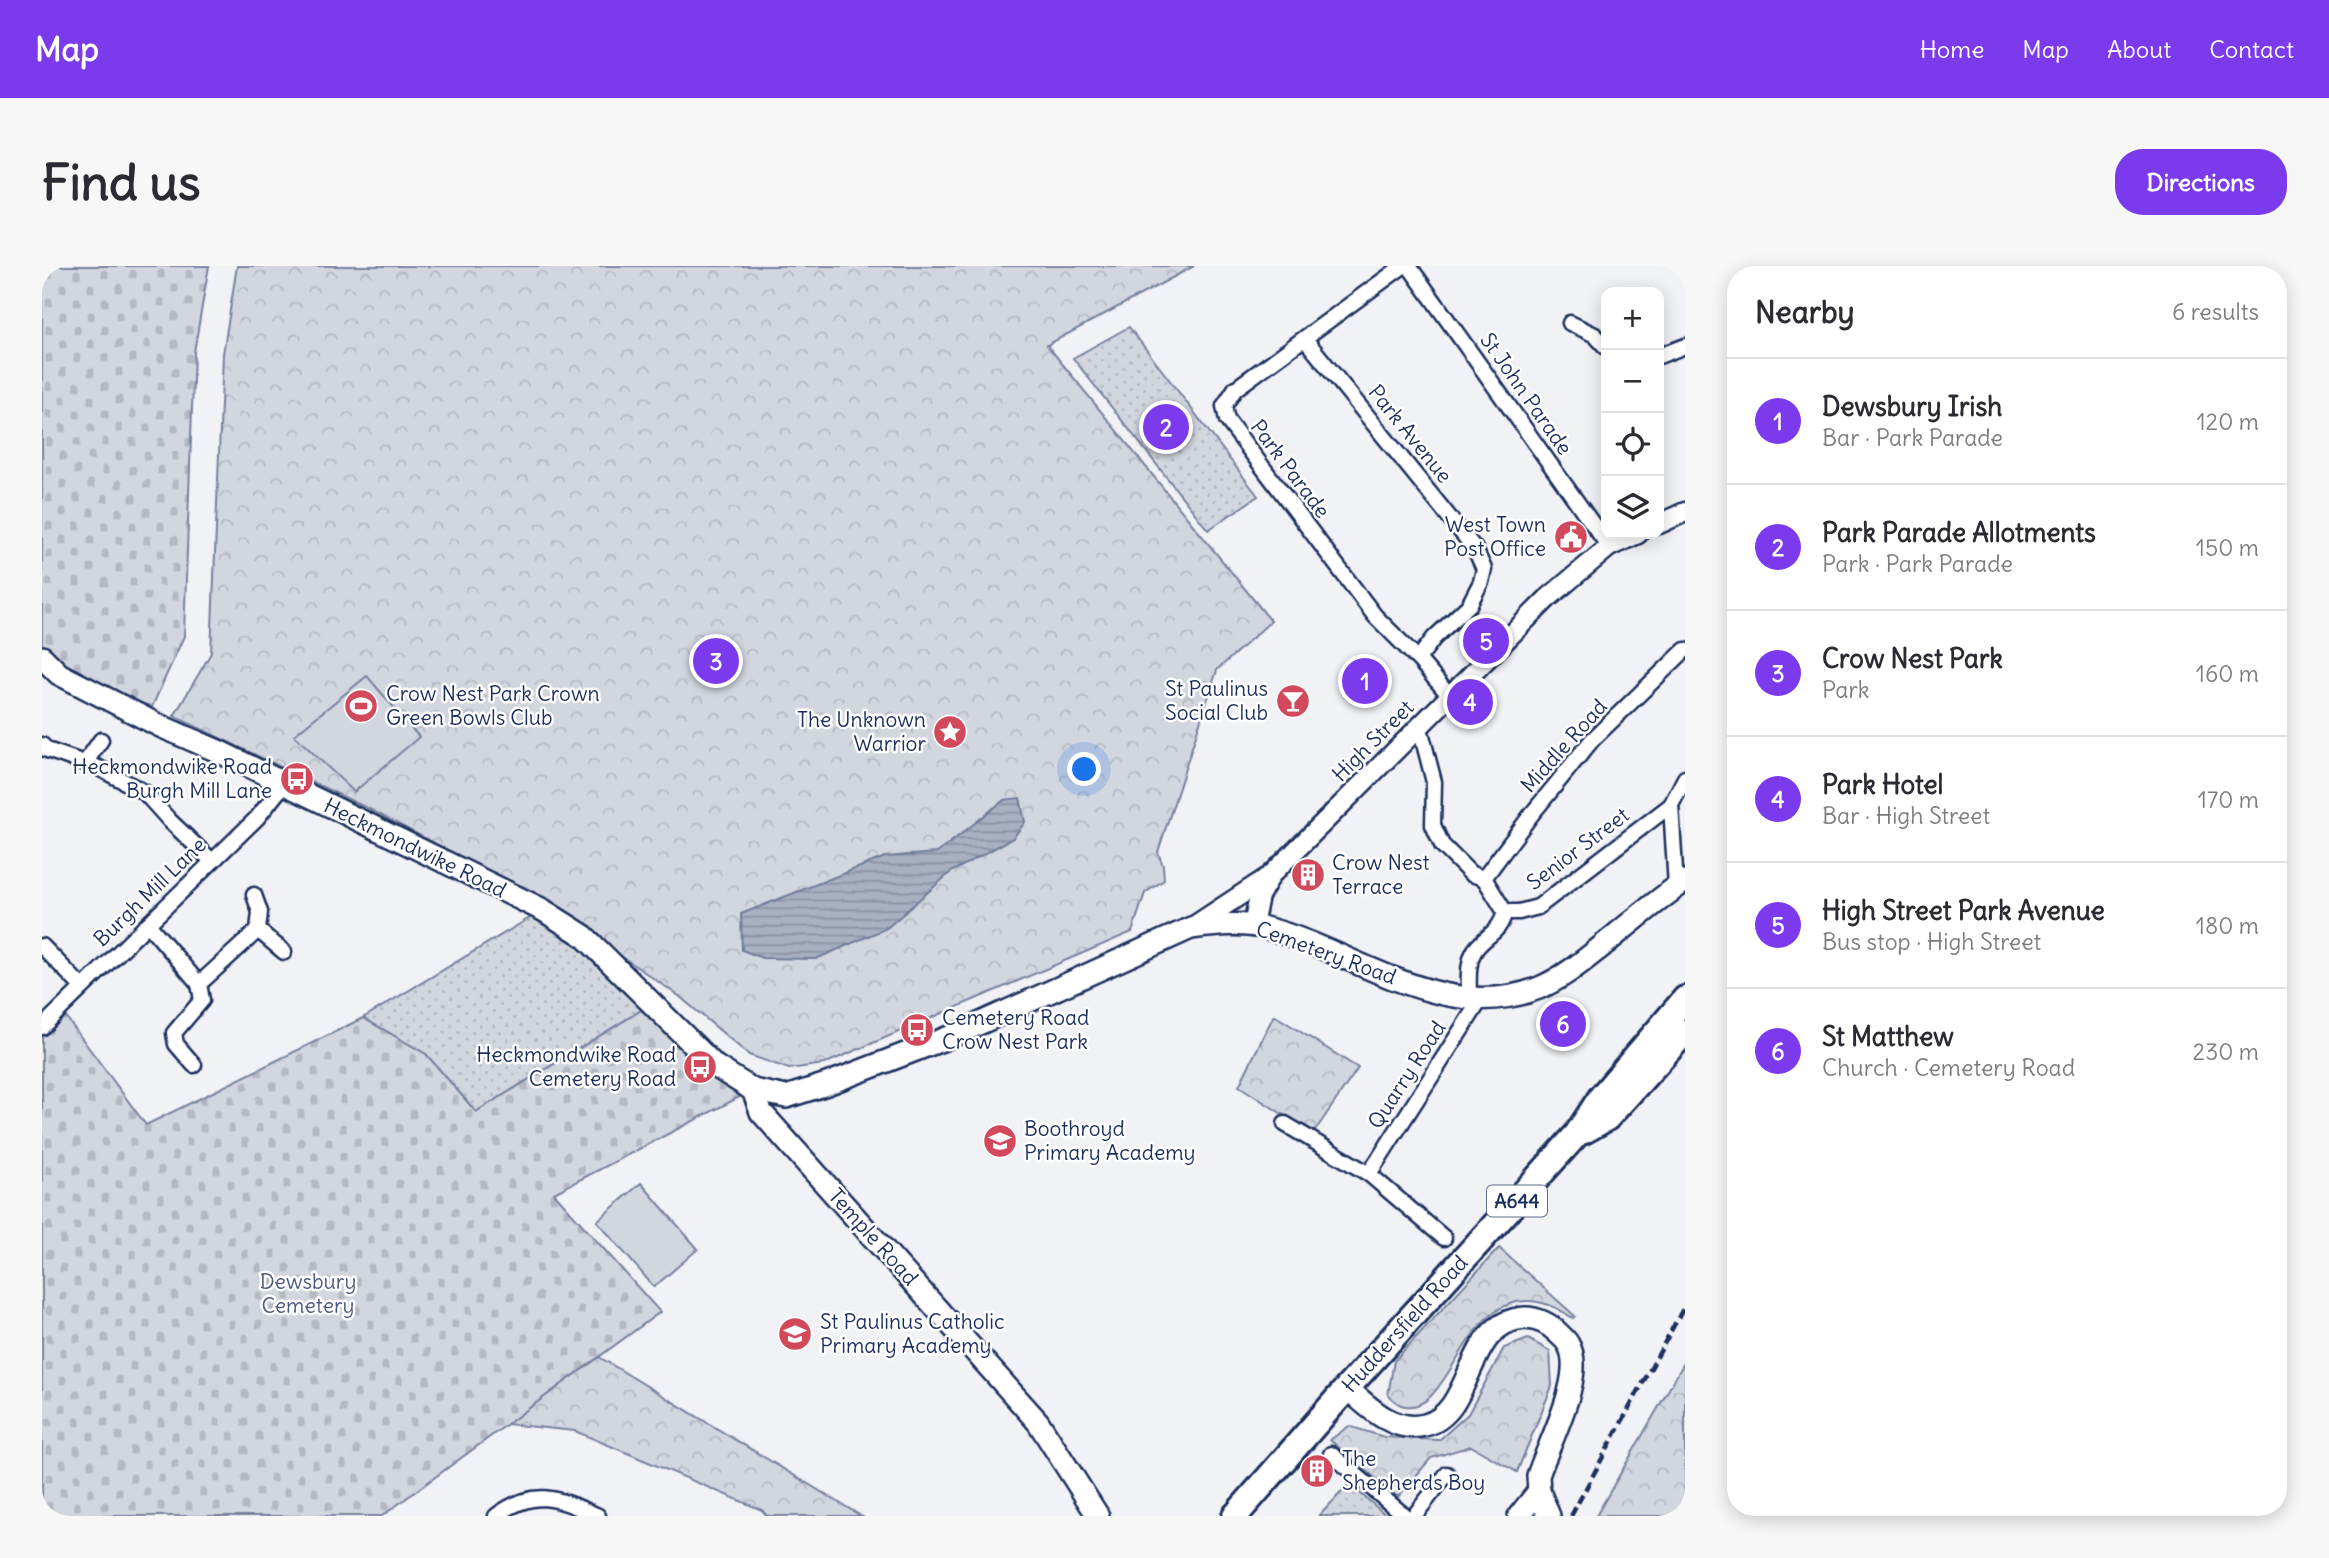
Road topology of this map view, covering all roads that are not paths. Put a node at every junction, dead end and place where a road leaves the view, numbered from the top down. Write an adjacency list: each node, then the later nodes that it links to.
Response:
1 (1403, 266): 4 (street, Park Parade)
2 (1409, 266): 11 (street, St John Parade)
3 (1570, 323): 5 (street)
4 (1306, 339): 14 (street, Park Avenue); 14 (street, Park Parade)
5 (1601, 342)
6 (1685, 346): 7 (street)
7 (1664, 354)
8 (1685, 512): 9 (street)
9 (1664, 522)
10 (1627, 539): 11 (street, High Street)
11 (1609, 547): 15 (street, High Street)
12 (1685, 650): 25 (street, Middle Road)
13 (42, 657): 21 (main road, Heckmondwike Road)
14 (1418, 659): 15 (street, Park Parade)
15 (1449, 695): 16 (street, High Street)
16 (1420, 728): 24 (street, High Street); 25 (street)
17 (101, 740): 19 (street)
18 (42, 745): 19 (street)
19 (85, 763): 23 (street)
20 (1685, 778): 22 (street)
21 (284, 784): 23 (street, Burgh Mill Lane); 42 (main road, Heckmondwike Road)
22 (1671, 805): 26 (street); 28 (street, Senior Street)
23 (212, 861): 29 (street, Burgh Mill Lane)
24 (1271, 876): 30 (street, High Street); 31 (street, High Street)
25 (1484, 878): 28 (street)
26 (1680, 884): 37 (main road, Cemetery Road)
27 (254, 895): 32 (street)
28 (1505, 912): 37 (street)
29 (148, 924): 35 (street); 36 (street, Burgh Mill Lane)
30 (1253, 926): 31 (main road, Cemetery Road); 37 (main road, Cemetery Road)
31 (1191, 928): 42 (main road, Cemetery Road)
32 (258, 929): 34 (street); 35 (street)
33 (42, 946): 36 (street)
34 (284, 952)
35 (199, 984): 41 (street)
36 (82, 988): 39 (street, Burgh Mill Lane)
37 (1475, 999): 45 (street, Quarry Road)
38 (1685, 999): 44 (highway, Huddersfield Road / A644)
39 (42, 1027)
40 (1685, 1032): 44 (highway, Huddersfield Road / A644)
41 (194, 1065)
42 (753, 1090): 53 (main road, Temple Road)
43 (1285, 1124): 45 (street)
44 (1577, 1134): 47 (highway, Huddersfield Road / A644)
45 (1369, 1174): 46 (street)
46 (1444, 1238)
47 (1346, 1388): 50 (main road); 54 (highway, Huddersfield Road / A644)
48 (1331, 1454): 55 (street)
49 (1447, 1474): 56 (street)
50 (1539, 1491): 57 (main road); 58 (main road)
51 (496, 1516): 52 (street)
52 (598, 1516)
53 (1098, 1516)
54 (1235, 1516)
55 (1405, 1516)
56 (1414, 1516)
57 (1519, 1516)
58 (1549, 1516)

